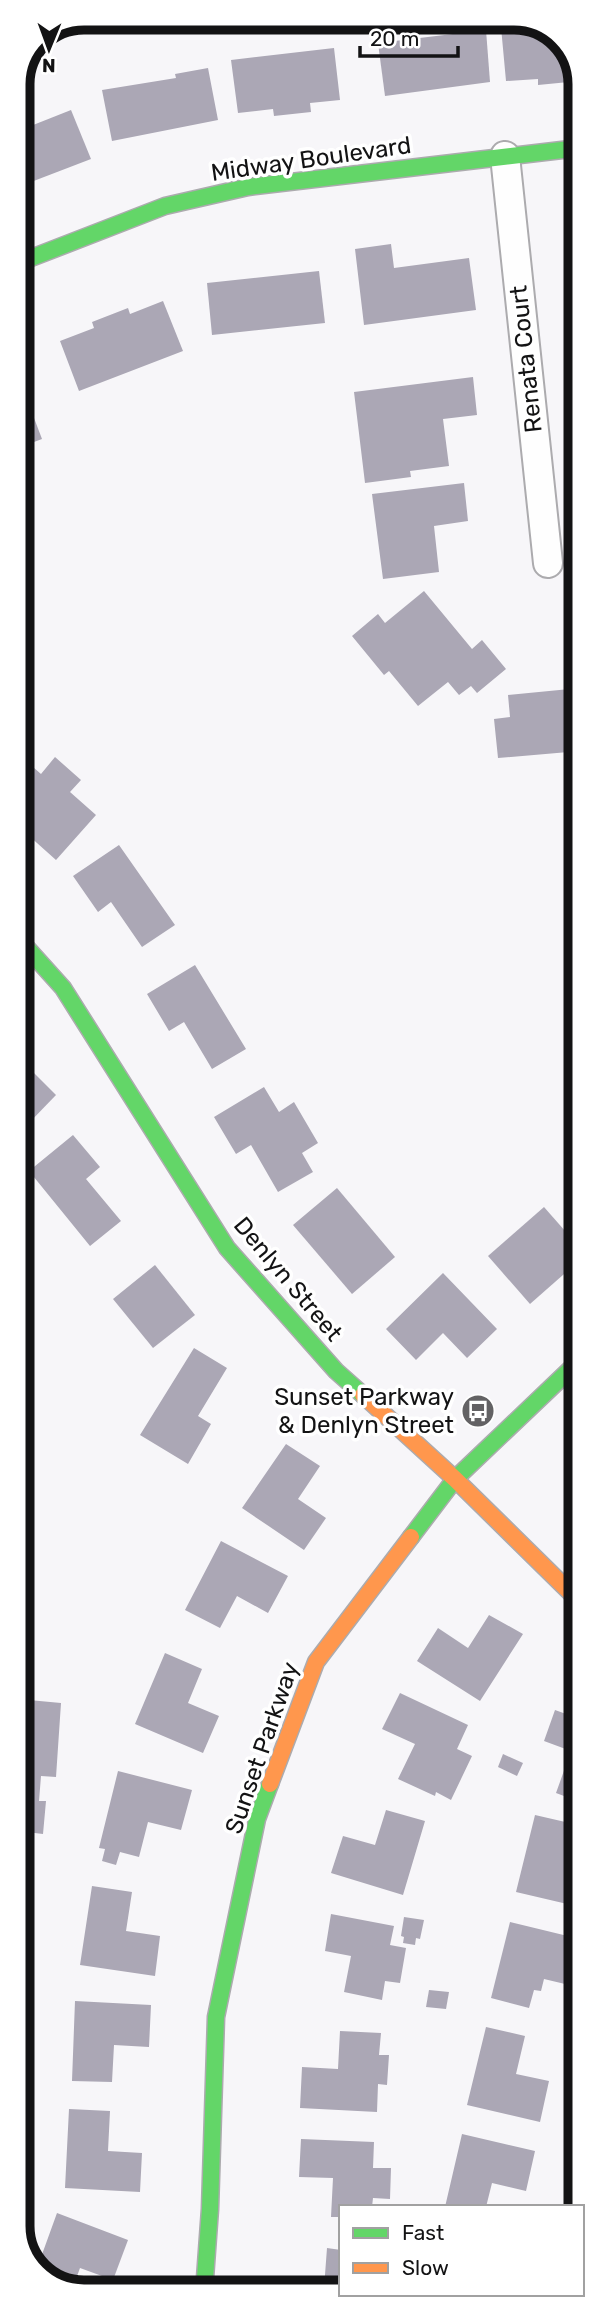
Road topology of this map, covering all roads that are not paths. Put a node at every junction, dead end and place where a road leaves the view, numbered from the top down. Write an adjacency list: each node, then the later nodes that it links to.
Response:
1 (568, 149): 2 (street, Midway Boulevard)
2 (505, 156): 3 (street, Midway Boulevard); 4 (street, Renata Court)
3 (30, 258)
4 (548, 563)
5 (30, 951): 7 (street, Denlyn Street)
6 (568, 1371): 7 (street, Sunset Parkway)
7 (455, 1479): 8 (street, Denlyn Street); 9 (street, Sunset Parkway)
8 (568, 1590)
9 (204, 2280)

